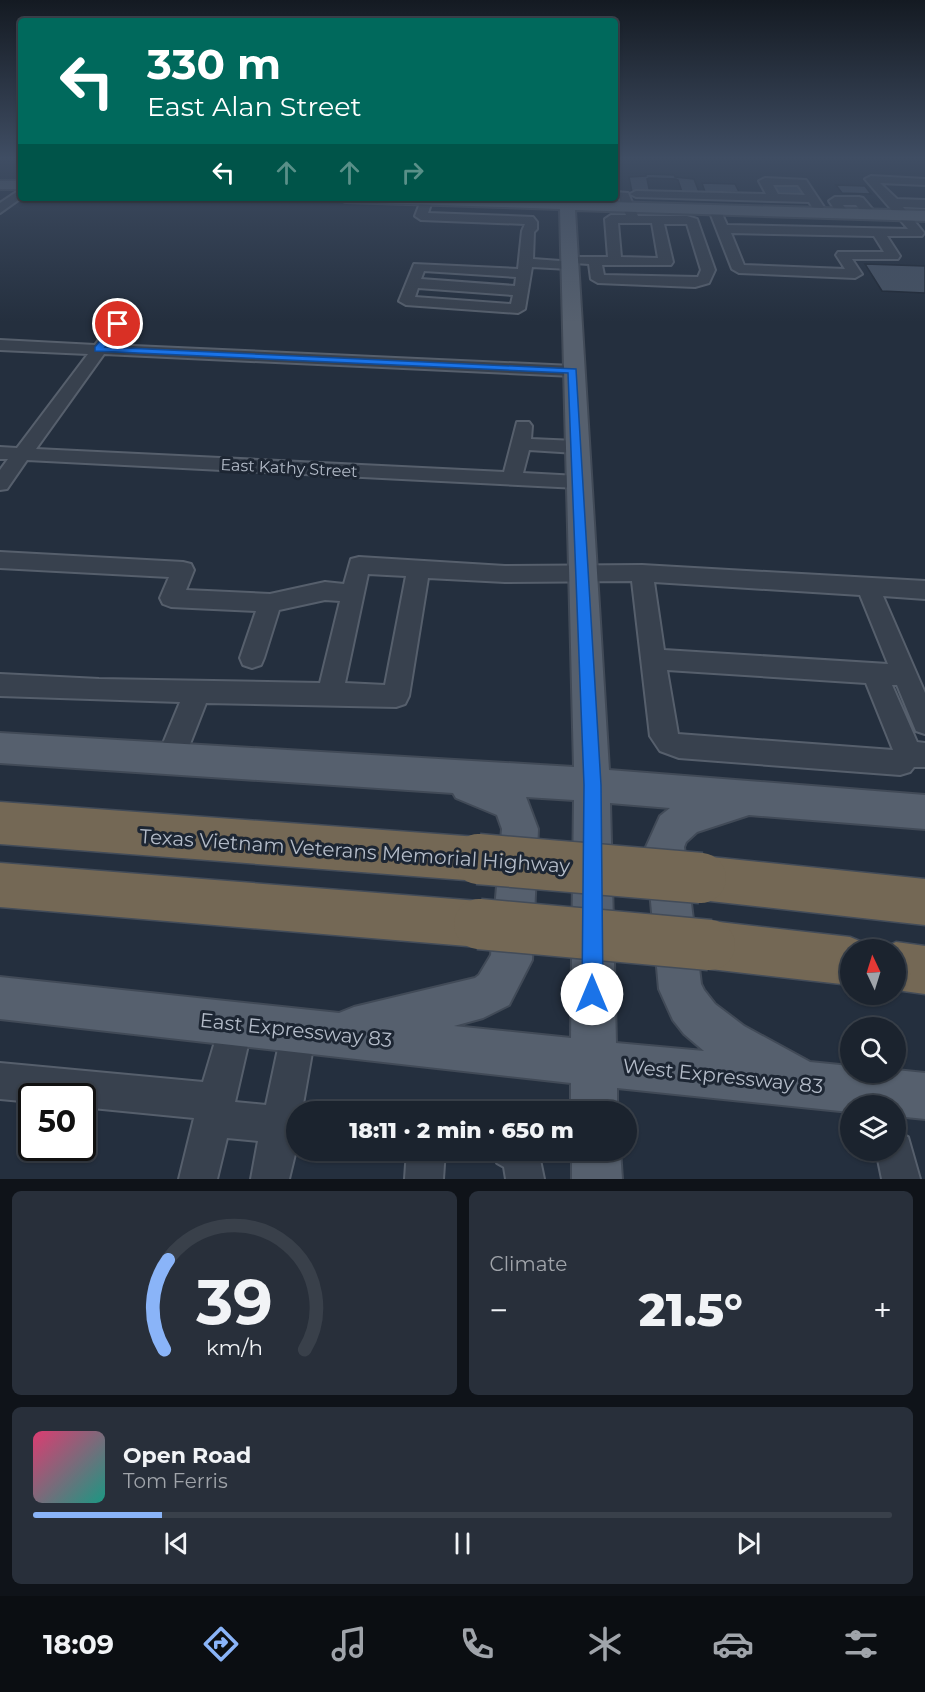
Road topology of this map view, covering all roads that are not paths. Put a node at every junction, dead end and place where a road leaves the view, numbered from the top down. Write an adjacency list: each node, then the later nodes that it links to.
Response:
1 (423, 212): 13 (street)
2 (461, 212): 13 (main road)
3 (520, 212): 13 (main road)
4 (567, 212): 19 (main road)
5 (614, 212): 18 (street)
6 (645, 212): 14 (street)
7 (716, 212): 15 (street)
8 (814, 212): 10 (main road)
9 (902, 212): 11 (street)
10 (823, 213): 11 (main road)
11 (904, 215): 12 (main road); 16 (street)
12 (925, 216)
13 (482, 220): 20 (street)
14 (657, 220): 17 (street); 18 (street)
15 (724, 229): 16 (street); 16 (street)
16 (878, 232)
17 (595, 261): 18 (street); 19 (street)
18 (615, 261)
19 (569, 262): 20 (street); 24 (main road)
20 (525, 268): 20 (street)
21 (128, 311): 23 (street)
22 (0, 345): 23 (street)
23 (98, 349): 24 (street); 27 (street)
24 (573, 371): 25 (main road)
25 (576, 447): 28 (street); 29 (main road)
26 (0, 453): 27 (street, East Kathy Street)
27 (21, 454): 28 (street, East Kathy Street); 30 (street)
28 (511, 479): 29 (street, East Kathy Street)
29 (578, 482): 34 (main road)
30 (0, 484)
31 (0, 560): 38 (street)
32 (418, 569): 34 (street); 37 (street); 45 (street)
33 (642, 573): 34 (street); 35 (street); 40 (street)
34 (582, 574): 51 (main road)
35 (868, 586): 36 (street); 42 (street)
36 (925, 590)
37 (352, 593): 38 (street); 45 (street)
38 (270, 603): 39 (street)
39 (252, 658)
40 (653, 659): 41 (street); 48 (street)
41 (876, 673): 42 (street); 48 (street)
42 (905, 675): 46 (street)
43 (0, 685): 44 (street)
44 (197, 692): 45 (street); 49 (street)
45 (330, 693)
46 (925, 723)
47 (0, 748): 49 (main road)
48 (916, 755)
49 (171, 758): 50 (main road)
50 (416, 773): 51 (main road); 64 (main road)
51 (592, 785): 52 (main road); 65 (main road)
52 (752, 798): 54 (main road); 67 (main road)
53 (0, 804): 56 (highway)
54 (925, 812)
55 (0, 823): 56 (highway, Texas Vietnam Veterans Memorial Highway)
56 (104, 832): 58 (highway, Texas Vietnam Veterans Memorial Highway, bridge)
57 (0, 885): 59 (highway, bridge)
58 (925, 902)
59 (840, 960)
60 (906, 967): 61 (highway)
61 (925, 970)
62 (0, 998): 63 (main road, East Expressway 83)
63 (236, 1023): 64 (main road, East Expressway 83); 71 (street)
64 (317, 1032): 65 (main road, East Expressway 83); 69 (street)
65 (593, 1064): 67 (main road, West Expressway 83); 70 (main road)
66 (0, 1081): 71 (street)
67 (804, 1084): 68 (main road, West Expressway 83)
68 (878, 1095)
69 (296, 1101)
70 (594, 1101)
71 (215, 1110): 72 (street); 78 (street)
72 (286, 1125)
73 (286, 1134): 79 (street)
74 (425, 1161): 80 (street)
75 (522, 1161): 81 (street)
76 (596, 1161): 82 (main road)
77 (897, 1161): 83 (street)
78 (198, 1179)
79 (270, 1179)
80 (424, 1179)
81 (525, 1179)
82 (597, 1179)
83 (901, 1179)

